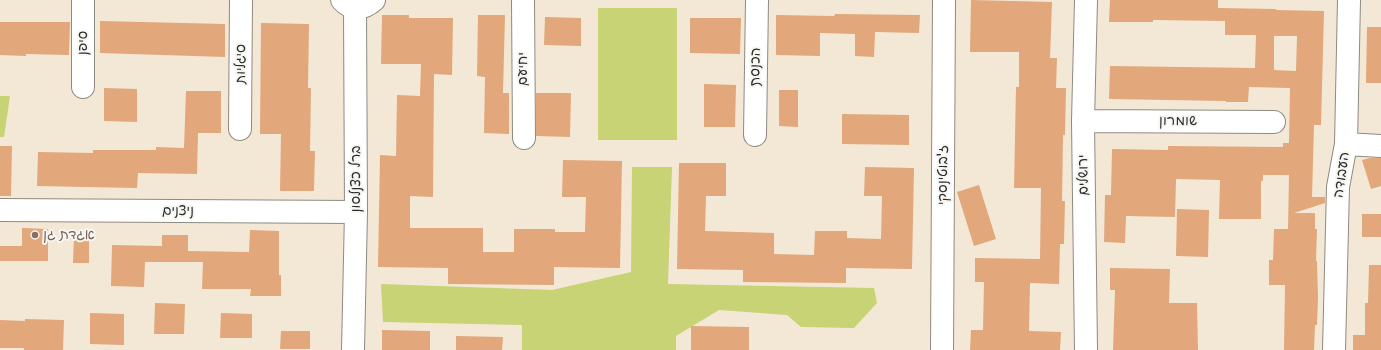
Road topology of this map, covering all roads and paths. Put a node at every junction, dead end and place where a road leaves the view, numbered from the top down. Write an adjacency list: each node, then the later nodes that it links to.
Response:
1 (83, 0): 9 (street, סיפן)
2 (241, 0): 12 (street, סיגליות)
3 (523, 0): 14 (street, יחיעם)
4 (757, 0): 13 (street, הכנסת)
5 (944, 0): 20 (street, ז'בוטינסקי)
6 (1086, 0): 10 (street, ירושלים)
7 (1349, 0): 15 (street, העבודה)
8 (357, 3): 18 (street, ברל כצנלסון)
9 (83, 87)
10 (1083, 121): 11 (street, שומרון); 21 (street, ירושלים)
11 (1274, 122)
12 (240, 129)
13 (755, 135)
14 (524, 138)
15 (1346, 144): 16 (street); 22 (street, העבודה)
16 (1381, 146)
17 (0, 210): 18 (street, ניצנים)
18 (356, 212): 19 (street, ברל כצנלסון)
19 (353, 350)
20 (942, 350)
21 (1086, 350)
22 (1334, 350)

